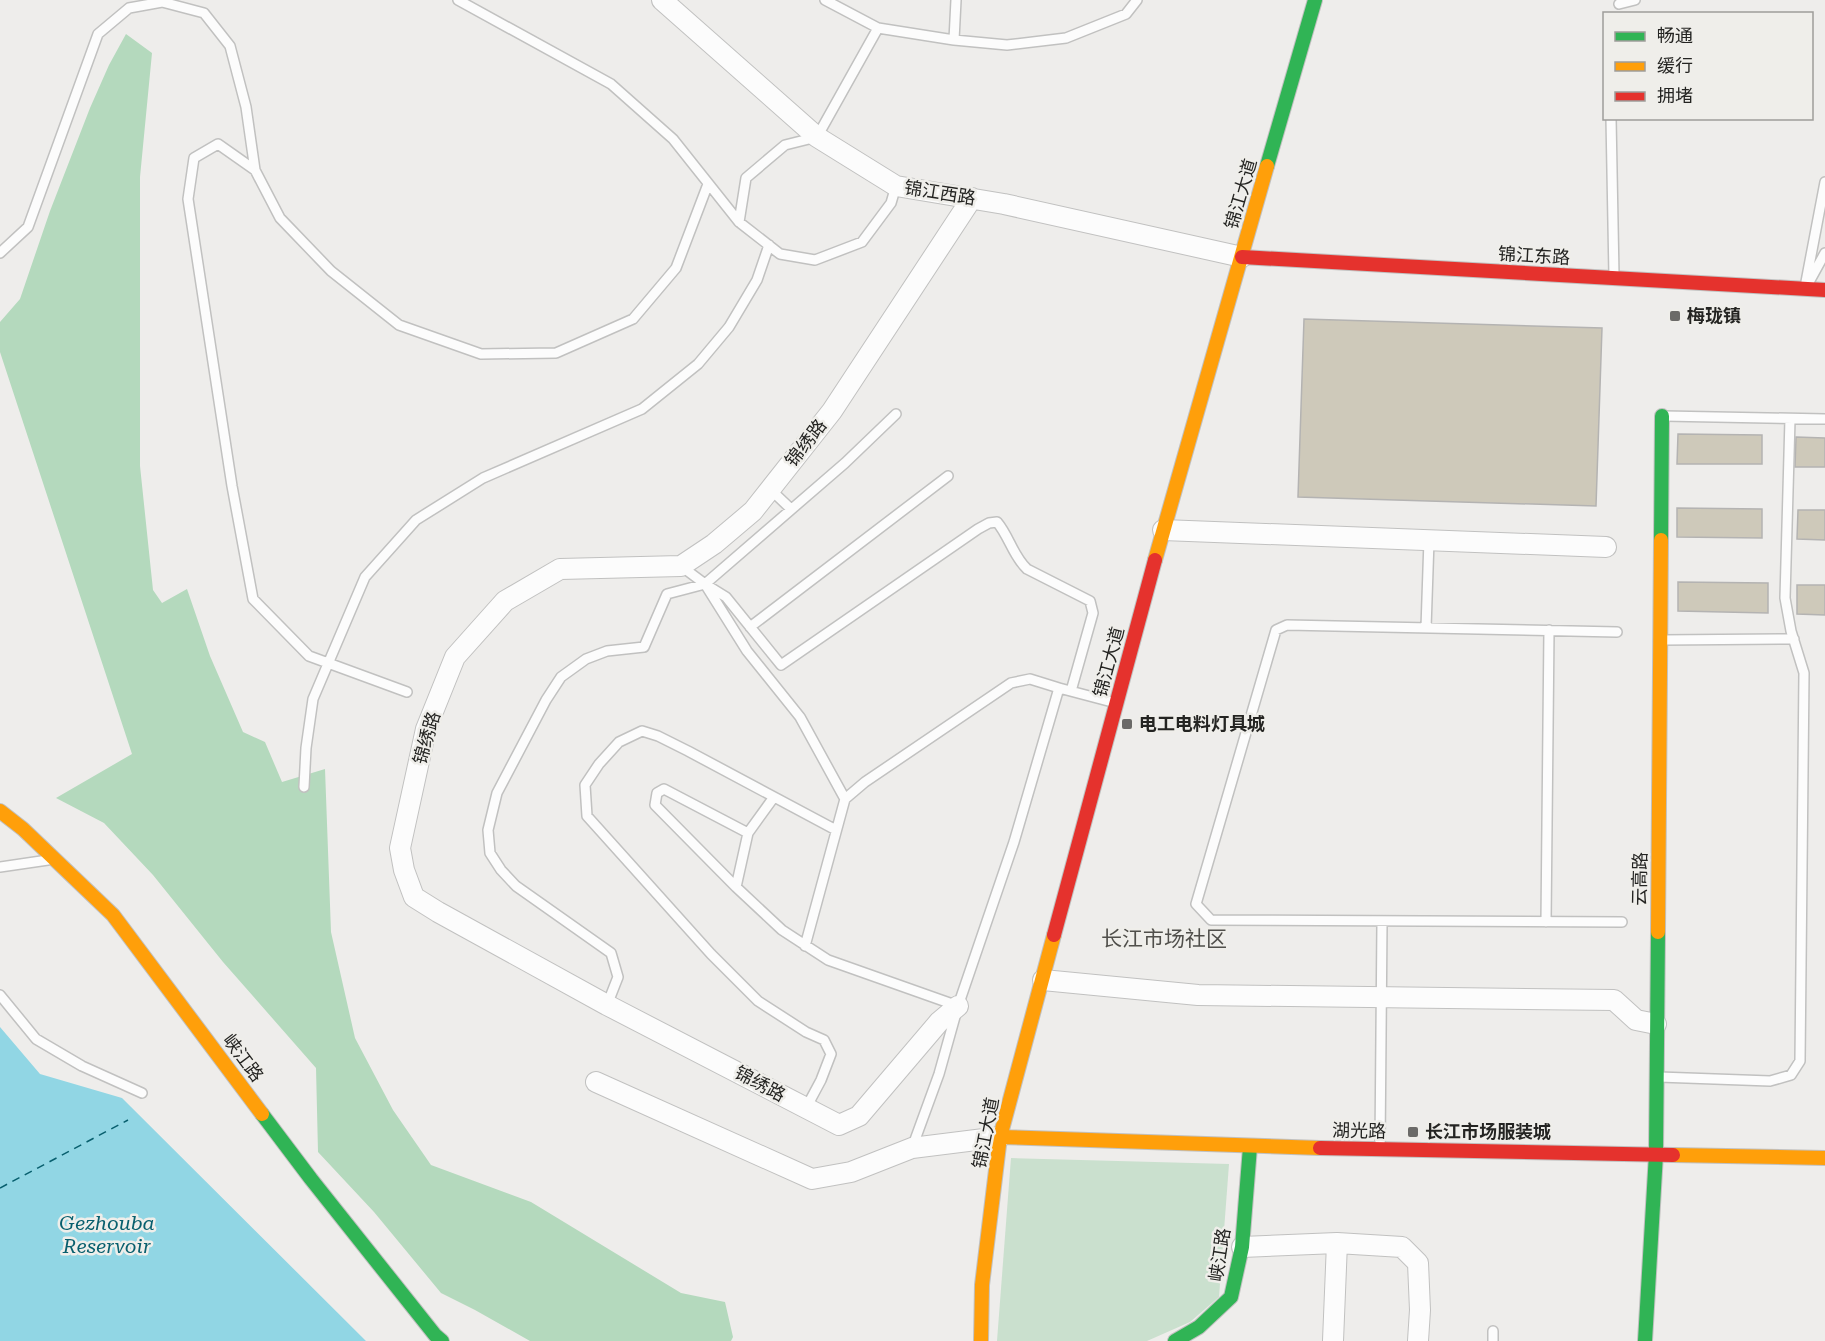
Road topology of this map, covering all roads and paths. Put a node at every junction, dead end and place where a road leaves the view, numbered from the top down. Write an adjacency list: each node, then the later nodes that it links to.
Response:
1 (458, 0): 15 (lane)
2 (662, 0): 12 (street, 锦江西路)
3 (825, 0): 9 (lane)
4 (956, 0): 10 (lane)
5 (1137, 0): 10 (lane)
6 (1315, 0): 22 (main road, 锦江大道)
7 (1635, 0): 8 (lane)
8 (1619, 6)
9 (878, 28): 10 (lane); 12 (lane)
10 (954, 40)
11 (1611, 120): 23 (lane)
12 (818, 137): 16 (street, 锦江西路); 18 (lane)
13 (255, 170): 15 (lane); 20 (lane); 44 (lane)
14 (1825, 182): 24 (lane)
15 (708, 184): 18 (lane)
16 (896, 186): 17 (street, 锦江西路); 19 (lane)
17 (972, 198): 22 (street, 锦江西路); 31 (street, 锦绣路)
18 (739, 222): 19 (lane)
19 (769, 245): 44 (lane)
20 (0, 253)
21 (1825, 253): 24 (lane)
22 (1242, 257): 23 (main road, 锦江东路); 33 (main road, 锦江大道)
23 (1614, 278): 24 (main road, 锦江东路)
24 (1804, 289): 25 (main road, 锦江东路)
25 (1825, 290)
26 (896, 414): 32 (lane)
27 (1662, 416): 28 (lane); 43 (main road, 云高路)
28 (1790, 419): 29 (lane); 42 (lane)
29 (1825, 419)
30 (948, 476): 38 (lane)
31 (770, 489): 32 (lane); 36 (street, 锦绣路)
32 (791, 509): 37 (lane)
33 (1163, 530): 34 (street); 48 (main road, 锦江大道)
34 (1429, 540): 35 (street); 39 (lane)
35 (1606, 547)
36 (681, 566): 37 (lane); 65 (street, 锦绣路)
37 (705, 584): 38 (lane); 51 (lane); 65 (lane)
38 (750, 627): 46 (lane)
39 (1426, 628): 40 (lane); 60 (lane)
40 (1549, 630): 41 (lane); 58 (lane)
41 (1617, 632)
42 (1794, 639): 43 (lane); 68 (lane)
43 (1660, 640): 67 (main road, 云高路)
44 (328, 663): 47 (lane); 49 (lane)
45 (1059, 688): 46 (lane); 51 (lane); 66 (lane)
46 (1071, 691): 48 (lane)
47 (407, 692)
48 (1117, 703): 62 (main road, 锦江大道)
49 (304, 787)
50 (774, 797): 53 (lane); 54 (lane); 71 (lane)
51 (845, 799): 53 (lane)
52 (0, 811): 55 (main road, 峡江路)
53 (836, 830): 61 (lane)
54 (748, 833): 57 (lane); 57 (lane)
55 (54, 859): 56 (lane); 81 (main road, 峡江路)
56 (0, 867)
57 (736, 887): 61 (lane)
58 (1546, 922): 59 (lane); 60 (lane)
59 (1622, 922)
60 (1382, 923): 64 (lane)
61 (806, 946): 66 (lane)
62 (1042, 980): 64 (street); 72 (main road, 锦江大道)
63 (0, 995): 70 (lane)
64 (1382, 997): 67 (street); 75 (lane)
65 (607, 1005): 71 (street, 锦绣路)
66 (958, 1006): 71 (street, 锦绣路); 74 (lane)
67 (1656, 1024): 68 (main road, 云高路)
68 (1656, 1077): 76 (main road, 云高路)
69 (596, 1082): 74 (street)
70 (142, 1093)
71 (806, 1108)
72 (1000, 1137): 73 (main road, 湖光路); 74 (street); 82 (main road, 锦江大道)
73 (1250, 1147): 75 (main road, 湖光路); 79 (main road, 峡江路)
74 (912, 1148)
75 (1380, 1149): 76 (main road, 湖光路)
76 (1656, 1154): 77 (main road, 湖光路); 87 (main road, 云高路)
77 (1825, 1158)
78 (1337, 1243): 79 (street); 84 (street); 85 (street)
79 (1242, 1247): 83 (main road, 峡江路)
80 (1493, 1330): 86 (lane)
81 (442, 1341)
82 (981, 1341)
83 (1175, 1341)
84 (1333, 1341)
85 (1418, 1341)
86 (1493, 1341)
87 (1645, 1341)

